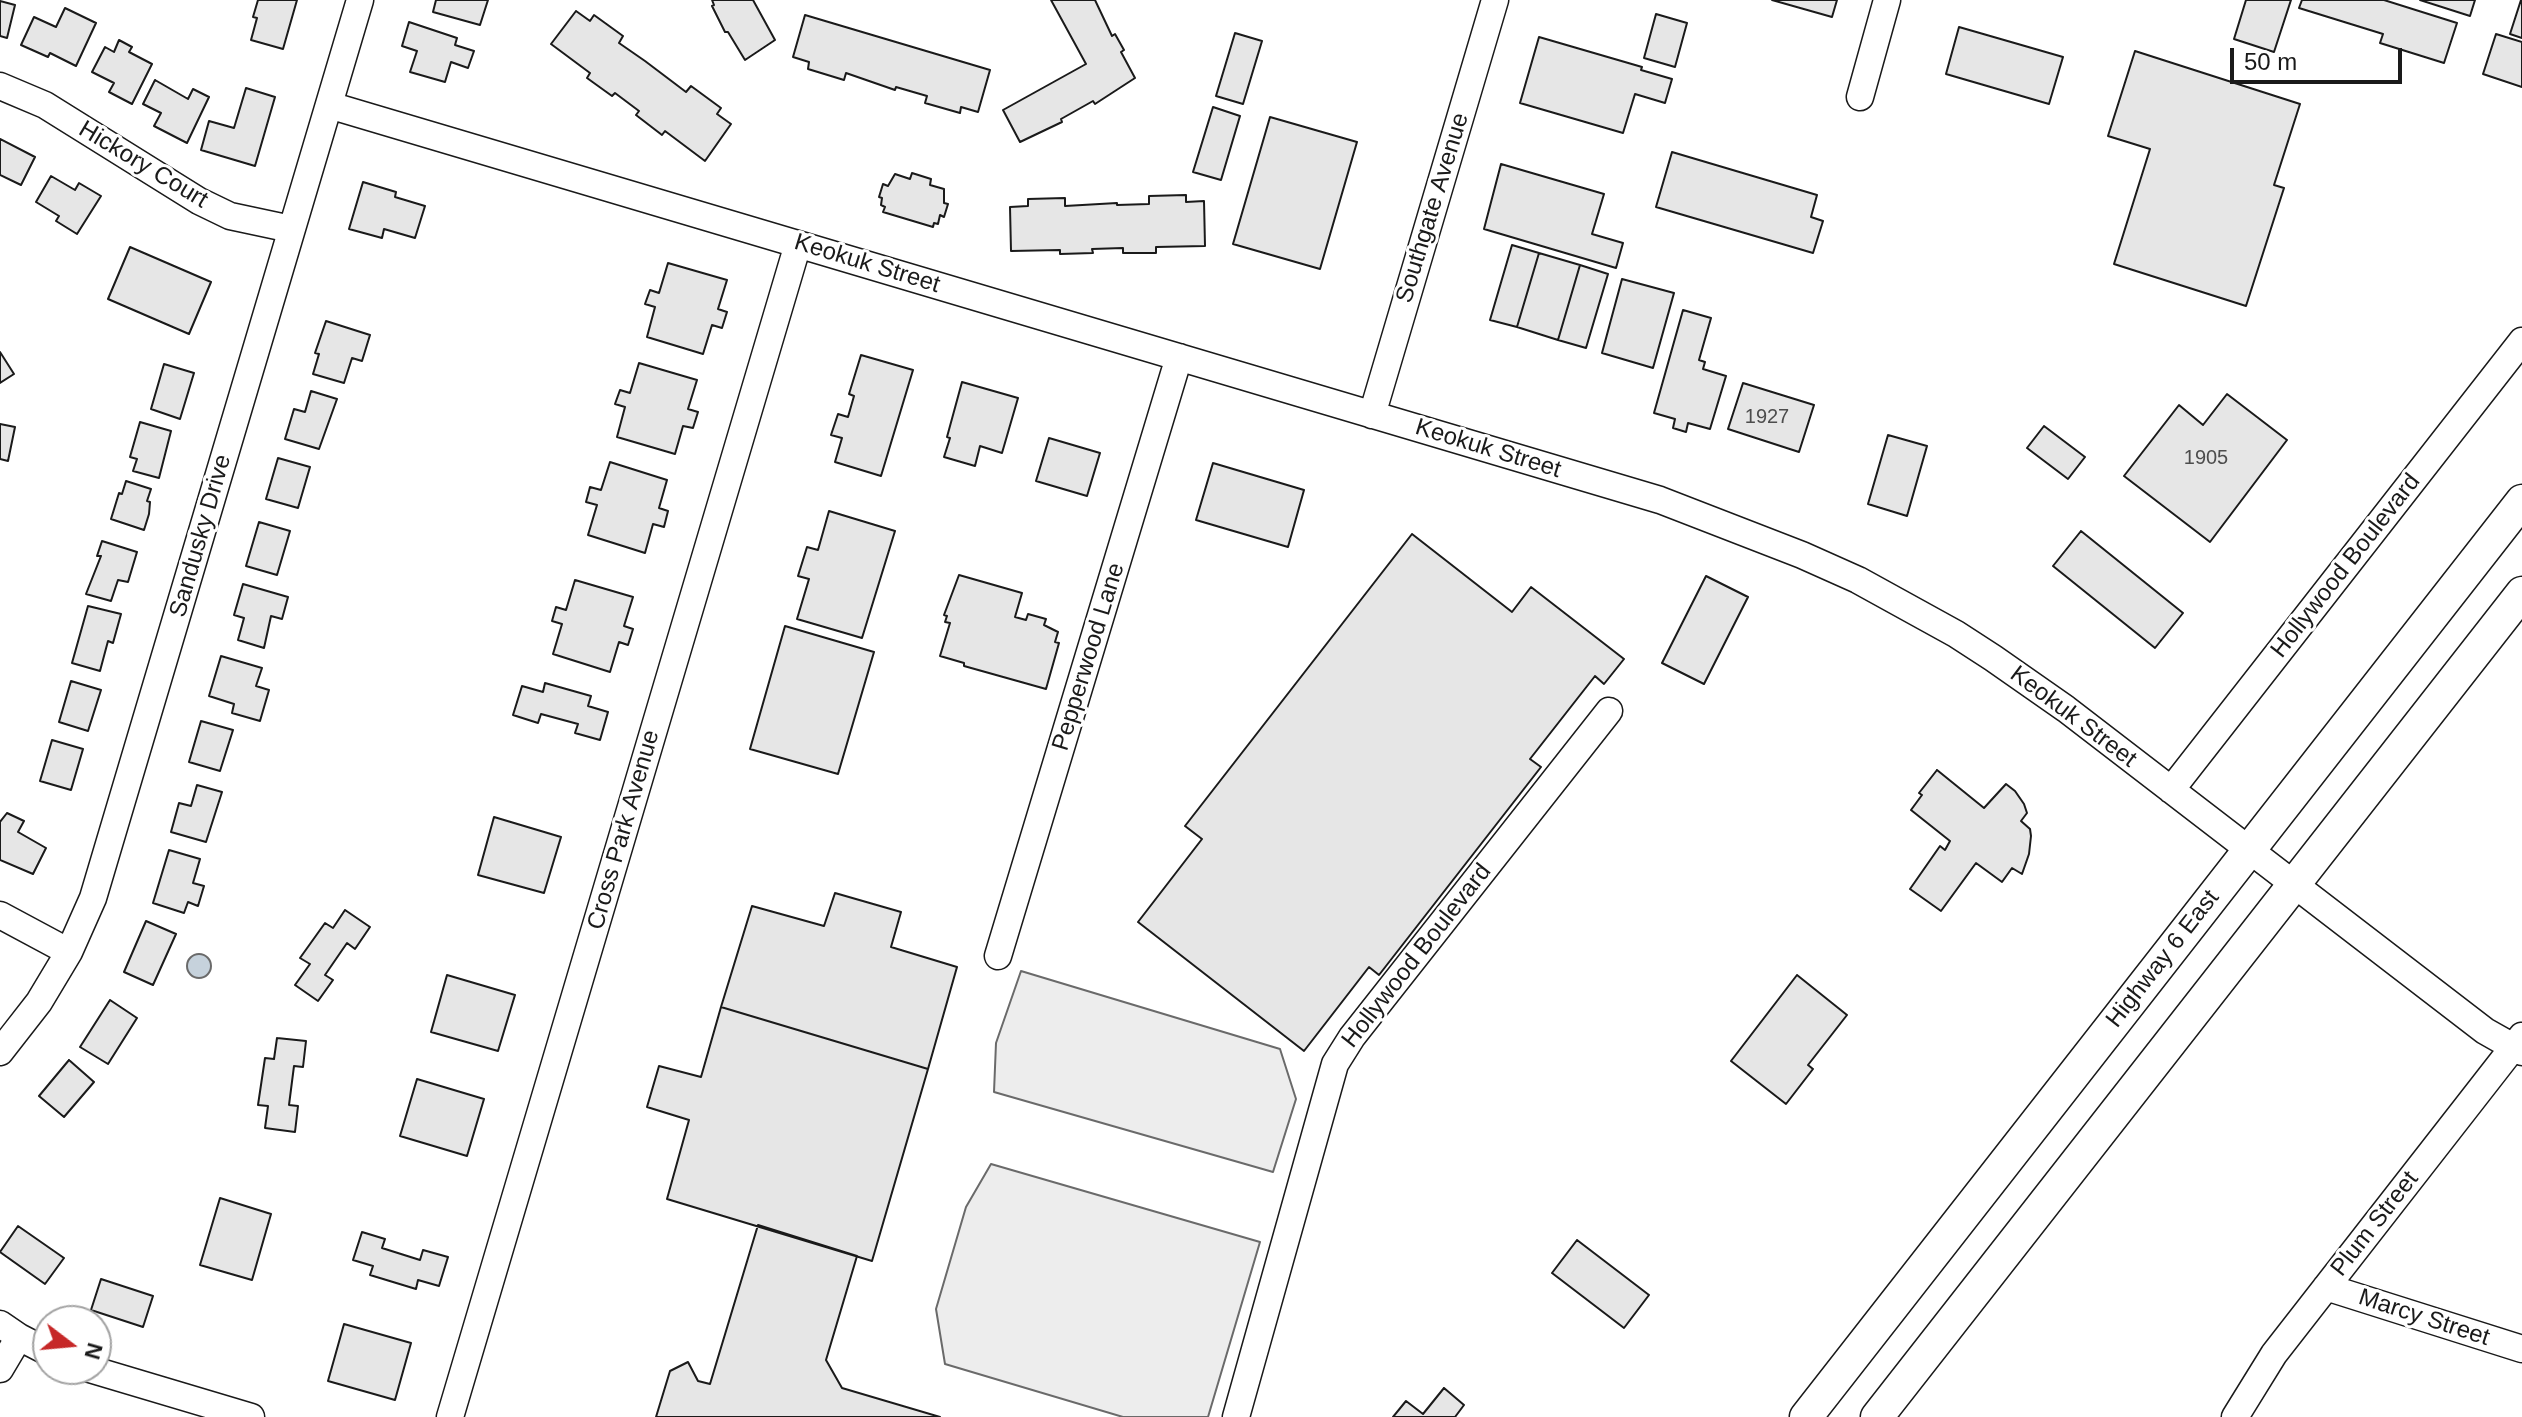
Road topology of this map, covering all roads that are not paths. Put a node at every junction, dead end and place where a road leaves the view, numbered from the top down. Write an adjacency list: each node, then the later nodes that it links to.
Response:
1 (360, 0): 6 (street, Sandusky Drive)
2 (1495, 0): 11 (street, Southgate Avenue)
3 (1887, 0): 5 (street)
4 (0, 86): 7 (street, Hickory Court)
5 (1860, 97)
6 (329, 105): 7 (street, Sandusky Drive); 8 (street, Keokuk Street)
7 (291, 229): 19 (street, Sandusky Drive)
8 (798, 244): 10 (street, Keokuk Street); 30 (street, Cross Park Avenue)
9 (2522, 341): 15 (street, Hollywood Boulevard)
10 (1179, 357): 11 (street, Keokuk Street); 20 (street, Pepperwood Lane)
11 (1372, 415): 15 (street, Keokuk Street)
12 (2522, 501): 16 (main road, Highway 6 East)
13 (2522, 593): 17 (main road)
14 (1609, 711): 31 (street, Hollywood Boulevard)
15 (2171, 790): 16 (street, Keokuk Street)
16 (2249, 849): 17 (street, Keokuk Street); 32 (main road, Highway 6 East)
17 (2295, 883): 21 (street, Keokuk Street); 33 (main road)
18 (0, 915): 19 (street)
19 (69, 952): 22 (street, Sandusky Drive)
20 (998, 956)
21 (2519, 1045): 23 (street, Plum Street)
22 (0, 1052)
23 (2326, 1287): 26 (street, Marcy Street); 34 (street, Plum Street)
24 (10, 1330): 25 (street); 27 (street)
25 (32, 1343)
26 (2522, 1349)
27 (0, 1369)
28 (112, 1376): 29 (street)
29 (251, 1417)
30 (450, 1417)
31 (1236, 1417)
32 (1806, 1417)
33 (1877, 1417)
34 (2235, 1417)

